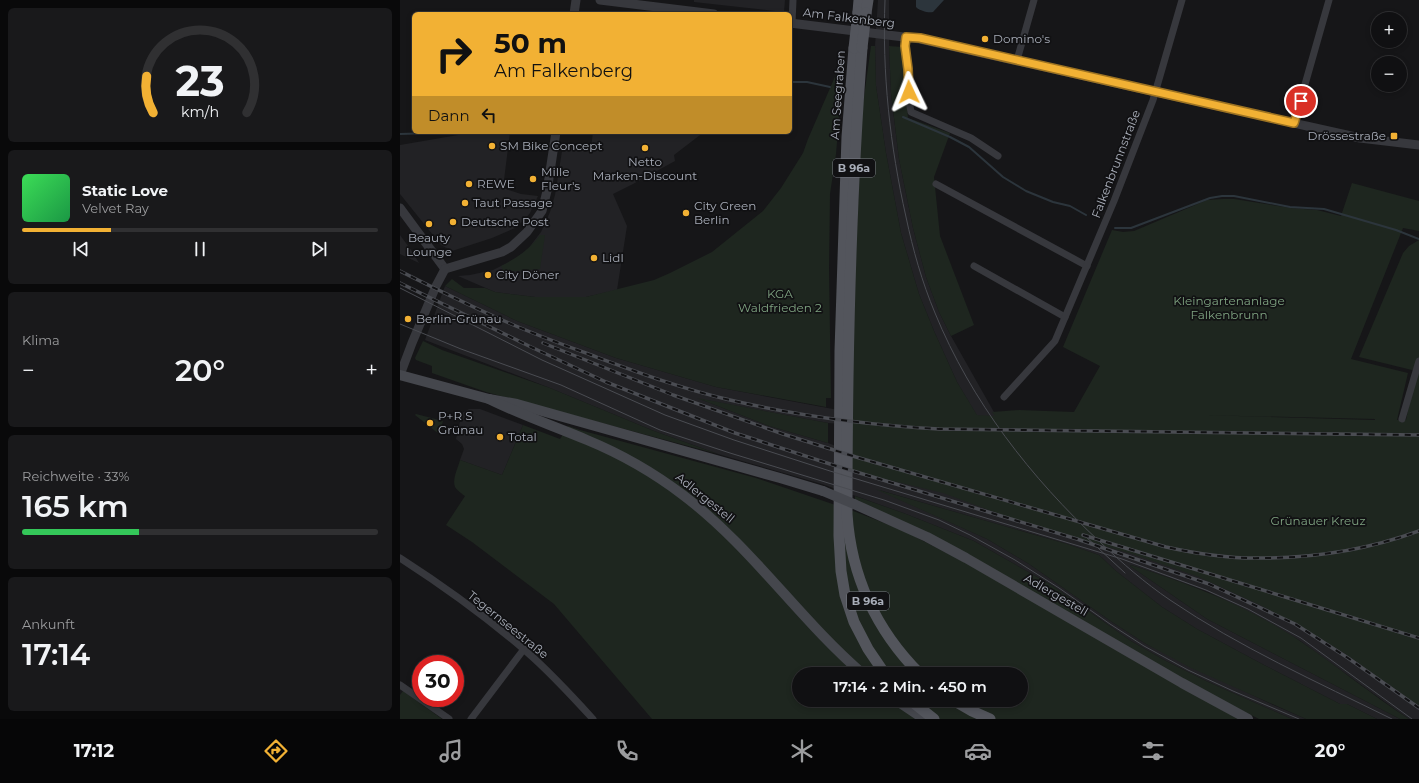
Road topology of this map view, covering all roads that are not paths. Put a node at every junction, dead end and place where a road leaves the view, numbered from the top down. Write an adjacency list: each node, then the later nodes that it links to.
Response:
1 (576, 0): 10 (street)
2 (600, 0): 9 (street)
3 (793, 0): 12 (street)
4 (860, 0): 13 (main road, Am Seegraben / B 96a)
5 (868, 0): 13 (main road, Am Seegraben / B 96a)
6 (1034, 0): 16 (street)
7 (1182, 0): 17 (street, Falkenbrunnstraße)
8 (1329, 0): 18 (street)
9 (642, 3): 11 (street)
10 (574, 12)
11 (701, 12)
12 (792, 12)
13 (862, 12): 27 (main road, Am Seegraben / B 96a, bridge)
14 (792, 23): 15 (street, Am Falkenberg)
15 (906, 37): 16 (street, Am Falkenberg); 21 (street, Am Falkenberg)
16 (1017, 60): 17 (street, Am Falkenberg)
17 (1155, 92): 18 (street, Am Falkenberg); 25 (street, Falkenbrunnstraße)
18 (1294, 123): 20 (street, Am Falkenberg)
19 (556, 134): 26 (street)
20 (1419, 145)
21 (998, 156)
22 (936, 184): 25 (street)
23 (400, 208): 26 (street)
24 (974, 266): 28 (street)
25 (1087, 266): 28 (street, Falkenbrunnstraße)
26 (445, 269): 30 (street)
27 (846, 287): 37 (main road, B 96a); 38 (main road, B 96a)
28 (1065, 317): 31 (street, Falkenbrunnstraße)
29 (1419, 361): 33 (street)
30 (400, 375): 32 (main road, Adlergestell)
31 (1004, 397)
32 (489, 399): 36 (main road, Adlergestell); 49 (main road, Adlergestell, bridge)
33 (1402, 420)
34 (400, 558): 35 (street, Tegernseestraße)
35 (524, 649): 44 (street); 45 (street, Tegernseestraße)
36 (856, 667)
37 (880, 667)
38 (913, 667)
39 (400, 685): 43 (street)
40 (906, 707): 46 (main road)
41 (918, 707): 47 (main road)
42 (965, 707): 48 (main road)
43 (449, 719)
44 (471, 719)
45 (592, 719)
46 (924, 719)
47 (934, 719)
48 (990, 719)
49 (1248, 719)

